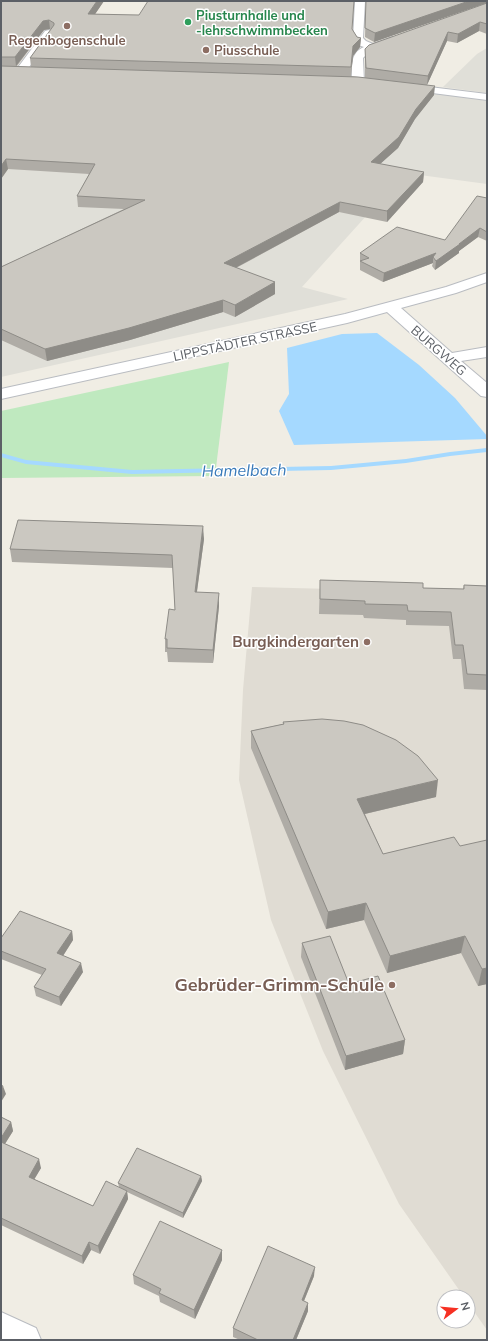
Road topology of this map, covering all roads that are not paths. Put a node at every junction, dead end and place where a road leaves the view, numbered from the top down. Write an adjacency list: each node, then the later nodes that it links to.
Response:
1 (360, 1): 4 (street)
2 (49, 33): 6 (street)
3 (406, 35): 4 (street)
4 (372, 47): 8 (street)
5 (7, 71): 6 (street)
6 (20, 72): 7 (street)
7 (36, 72)
8 (343, 82)
9 (396, 86): 10 (street)
10 (487, 97)
11 (487, 277): 12 (street, LIPPSTÄDTER STRASSE)
12 (390, 307): 14 (street, BURGWEG); 16 (street, LIPPSTÄDTER STRASSE)
13 (487, 352): 14 (street)
14 (448, 358): 15 (street, BURGWEG)
15 (487, 392)
16 (1, 394)

